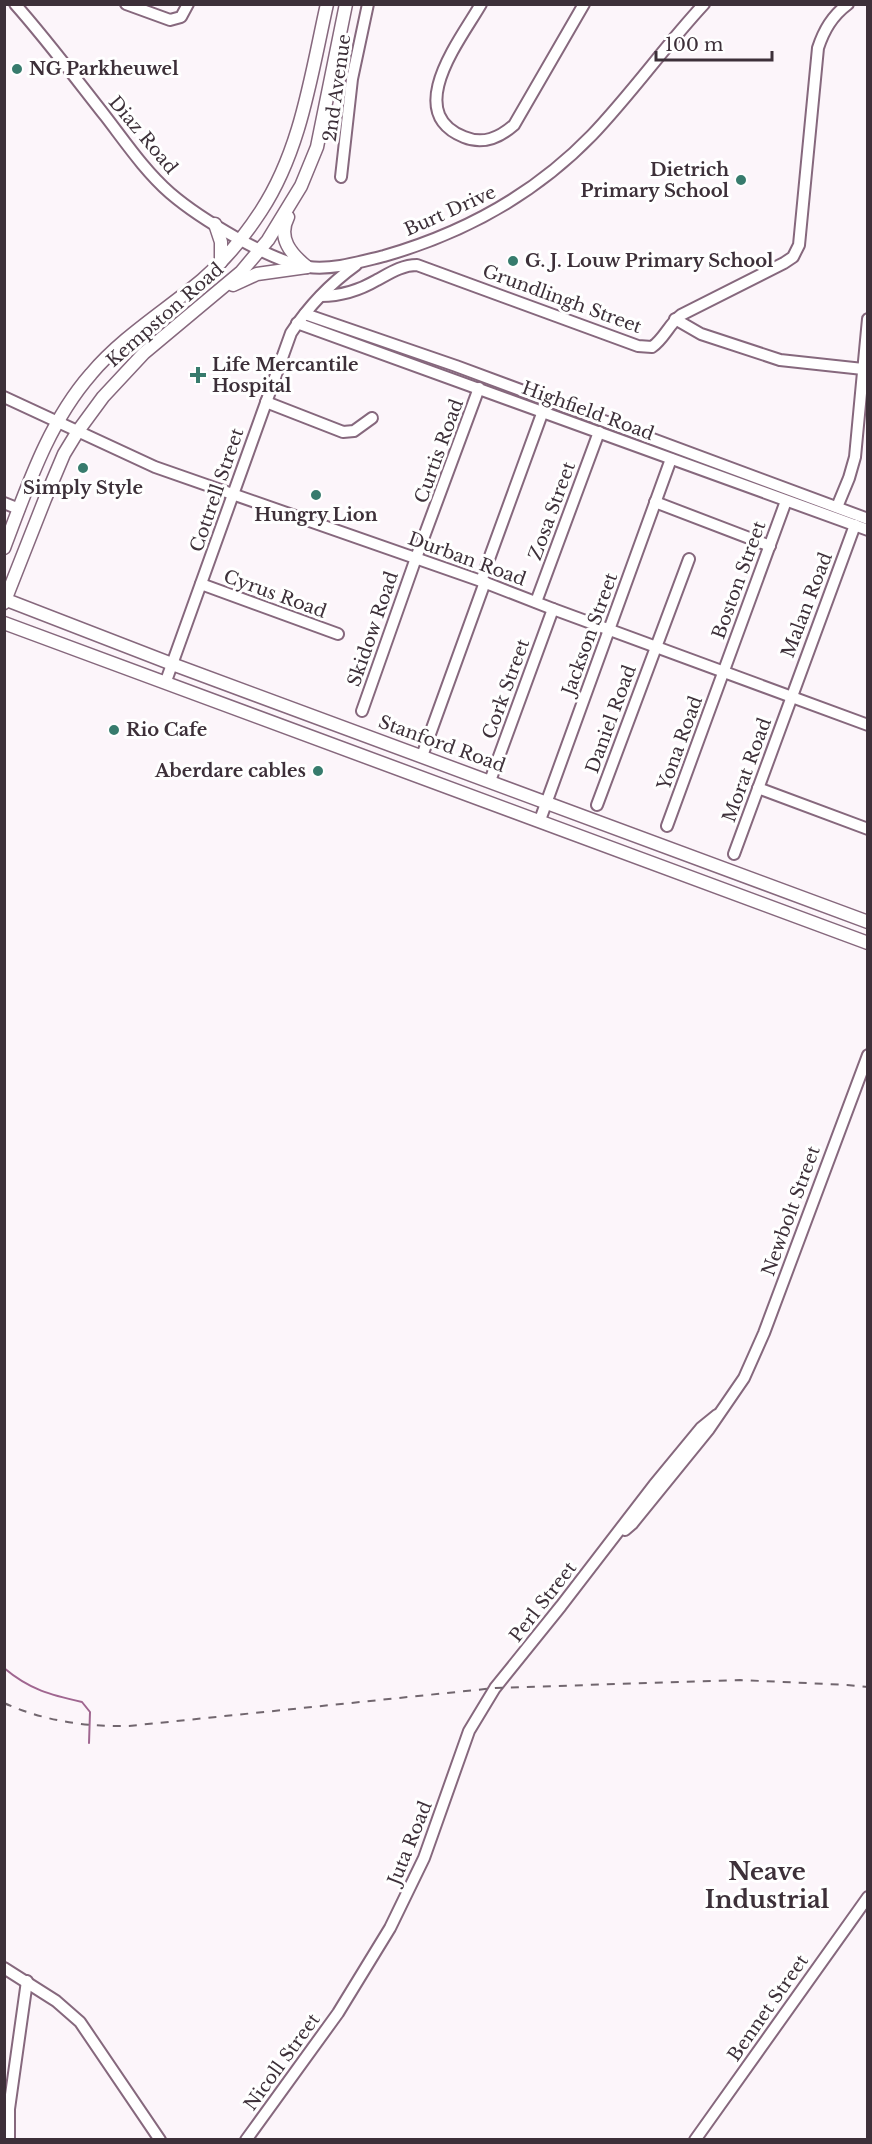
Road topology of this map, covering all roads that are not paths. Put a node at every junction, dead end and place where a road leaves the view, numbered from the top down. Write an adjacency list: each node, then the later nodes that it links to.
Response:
1 (15, 4): 13 (street, Diaz Road)
2 (126, 4): 3 (street)
3 (188, 4)
4 (327, 4): 14 (main road, Kempston Road)
5 (346, 4): 12 (main road)
6 (368, 4): 11 (street, 2nd Avenue)
7 (481, 4): 8 (street)
8 (584, 4)
9 (704, 4): 17 (street, Burt Drive)
10 (848, 4): 22 (street, Grundlingh Street)
11 (341, 177)
12 (301, 186): 15 (main road, Kempston Road); 18 (main road)
13 (215, 224): 14 (street, Diaz Road); 16 (main road)
14 (241, 239): 15 (street, Burt Drive); 16 (main road, Kempston Road)
15 (261, 250): 18 (street, Burt Drive); 19 (main road, Kempston Road)
16 (221, 262): 31 (main road, Kempston Road)
17 (358, 263): 18 (street, Burt Drive); 20 (street, Cottrell Street)
18 (307, 267): 19 (main road)
19 (215, 295): 32 (main road, Kempston Road)
20 (321, 296): 21 (street, Cottrell Street); 22 (street, Grundlingh Street)
21 (305, 314): 24 (street, Cottrell Street); 39 (street, Highfield Road)
22 (675, 319): 25 (street)
23 (867, 319): 25 (street)
24 (297, 323): 26 (street, Highfield Road); 28 (street, Cottrell Street)
25 (863, 369): 39 (street)
26 (479, 388): 29 (street, Highfield Road); 46 (street, Curtis Road)
27 (4, 397): 31 (street, Durban Road)
28 (266, 402): 30 (street); 35 (street, Cottrell Street)
29 (543, 411): 33 (street, Highfield Road); 48 (street)
30 (372, 418)
31 (57, 421): 32 (street, Durban Road); 40 (main road, Kempston Road)
32 (78, 431): 35 (street, Durban Road); 50 (main road, Kempston Road)
33 (598, 432): 34 (street, Highfield Road); 51 (street, Zosa Street)
34 (671, 459): 36 (street, Highfield Road); 37 (street, Jackson Street)
35 (233, 493): 46 (street, Durban Road); 49 (street, Cottrell Street)
36 (786, 501): 42 (street, Highfield Road); 44 (street, Boston Street)
37 (655, 502): 44 (street); 54 (street, Jackson Street)
38 (4, 503): 40 (street)
39 (837, 507): 41 (street, Highfield Road)
40 (19, 509): 45 (main road, Kempston Road)
41 (867, 519)
42 (855, 525): 43 (street, Highfield Road); 60 (street, Malan Road)
43 (867, 530)
44 (770, 546): 58 (street, Boston Street)
45 (4, 548)
46 (416, 558): 48 (street, Durban Road); 61 (street, Skidow Road)
47 (689, 559): 56 (street, Daniel Road)
48 (483, 581): 51 (street, Durban Road); 63 (street)
49 (201, 585): 55 (street, Cyrus Road); 57 (street, Cottrell Street)
50 (5, 600): 57 (main road, Stanford Road)
51 (536, 602): 52 (street, Durban Road)
52 (554, 609): 54 (street, Durban Road); 64 (street, Cork Street)
53 (4, 623): 59 (main road, Stanford Road)
54 (609, 628): 56 (street, Durban Road); 66 (street, Jackson Street)
55 (338, 634)
56 (656, 645): 58 (street, Durban Road); 67 (street, Daniel Road)
57 (172, 664): 59 (street, Cottrell Street); 63 (main road, Stanford Road)
58 (723, 671): 60 (street, Durban Road); 69 (street, Yona Road)
59 (166, 681): 68 (main road, Stanford Road)
60 (791, 696): 62 (street, Durban Road); 65 (street, Morat Road)
61 (362, 711)
62 (867, 725)
63 (422, 756): 64 (main road, Stanford Road)
64 (490, 781): 66 (main road, Stanford Road)
65 (758, 788): 70 (street); 71 (street, Morat Road)
66 (547, 801): 68 (street, Jackson Street); 72 (main road, Stanford Road)
67 (597, 805)
68 (540, 820): 73 (main road, Stanford Road)
69 (667, 826)
70 (867, 828)
71 (734, 854)
72 (867, 922)
73 (867, 943)
74 (867, 1055): 75 (street, Newbolt Street)
75 (744, 1378): 76 (street, Perl Street)
76 (495, 1688): 80 (street, Juta Road)
77 (867, 1896): 85 (street, Bennet Street)
78 (4, 1968): 79 (street)
79 (27, 1981): 81 (street); 83 (street)
80 (344, 2004): 84 (street, Nicoll Street)
81 (6, 2127): 82 (street)
82 (9, 2139)
83 (160, 2139)
84 (246, 2139)
85 (695, 2139)

